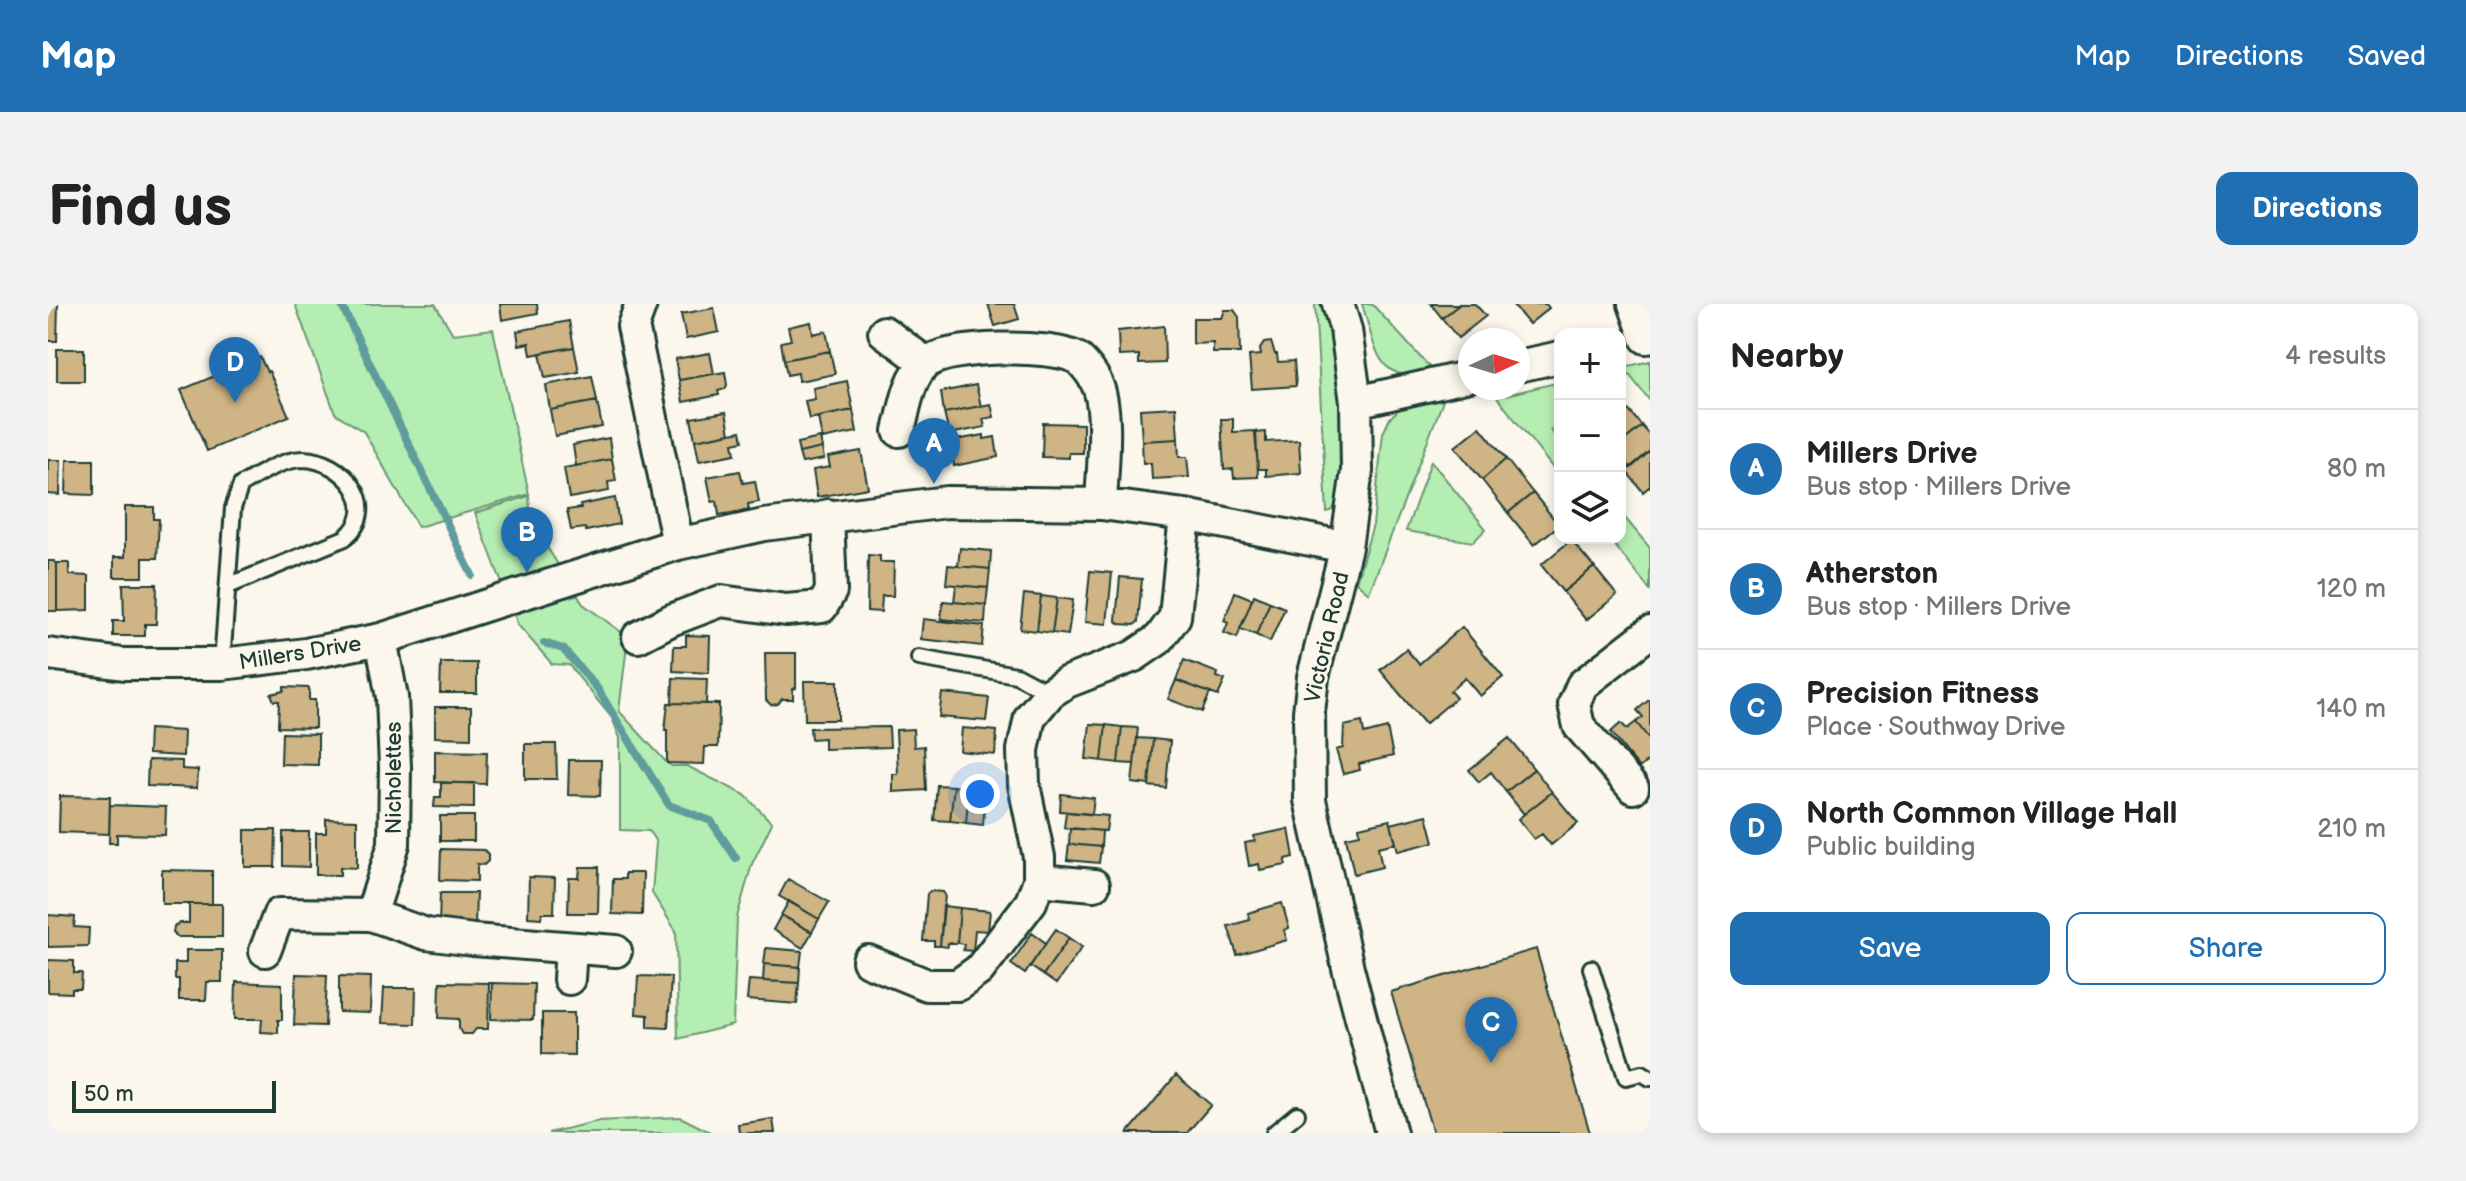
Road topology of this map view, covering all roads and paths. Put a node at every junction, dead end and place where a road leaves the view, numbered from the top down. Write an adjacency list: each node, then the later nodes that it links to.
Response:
1 (641, 304): 15 (street)
2 (1338, 304): 10 (street, Victoria Road)
3 (1634, 304): 5 (street)
4 (884, 332): 7 (street)
5 (1639, 339)
6 (1554, 358): 8 (street)
7 (926, 363): 11 (street); 12 (street)
8 (1530, 363)
9 (1458, 379): 10 (street)
10 (1356, 402): 16 (street, Victoria Road)
11 (899, 431)
12 (1101, 504): 13 (street, Millers Drive); 14 (street, Millers Drive)
13 (828, 515): 15 (street, Millers Drive); 19 (street)
14 (1185, 515): 16 (street, Millers Drive); 24 (street)
15 (678, 544): 20 (street, Millers Drive)
16 (1346, 547): 39 (street, Victoria Road)
17 (228, 586): 17 (lane); 23 (lane)
18 (1650, 632): 25 (street)
19 (638, 637)
20 (381, 639): 23 (street, Millers Drive); 28 (street, Nicholettes)
21 (48, 654): 23 (street, Millers Drive)
22 (919, 658): 24 (lane)
23 (222, 664)
24 (1050, 693): 26 (street)
25 (1633, 788)
26 (1039, 880): 27 (street); 33 (street)
27 (1094, 885)
28 (371, 915): 29 (street); 30 (street); 31 (street)
29 (400, 947)
30 (571, 948): 32 (street); 35 (street)
31 (265, 951)
32 (616, 951)
33 (868, 961)
34 (1591, 968): 36 (lane)
35 (569, 979)
36 (1650, 1078)
37 (1297, 1114): 38 (lane)
38 (1274, 1133)
39 (1391, 1133)

